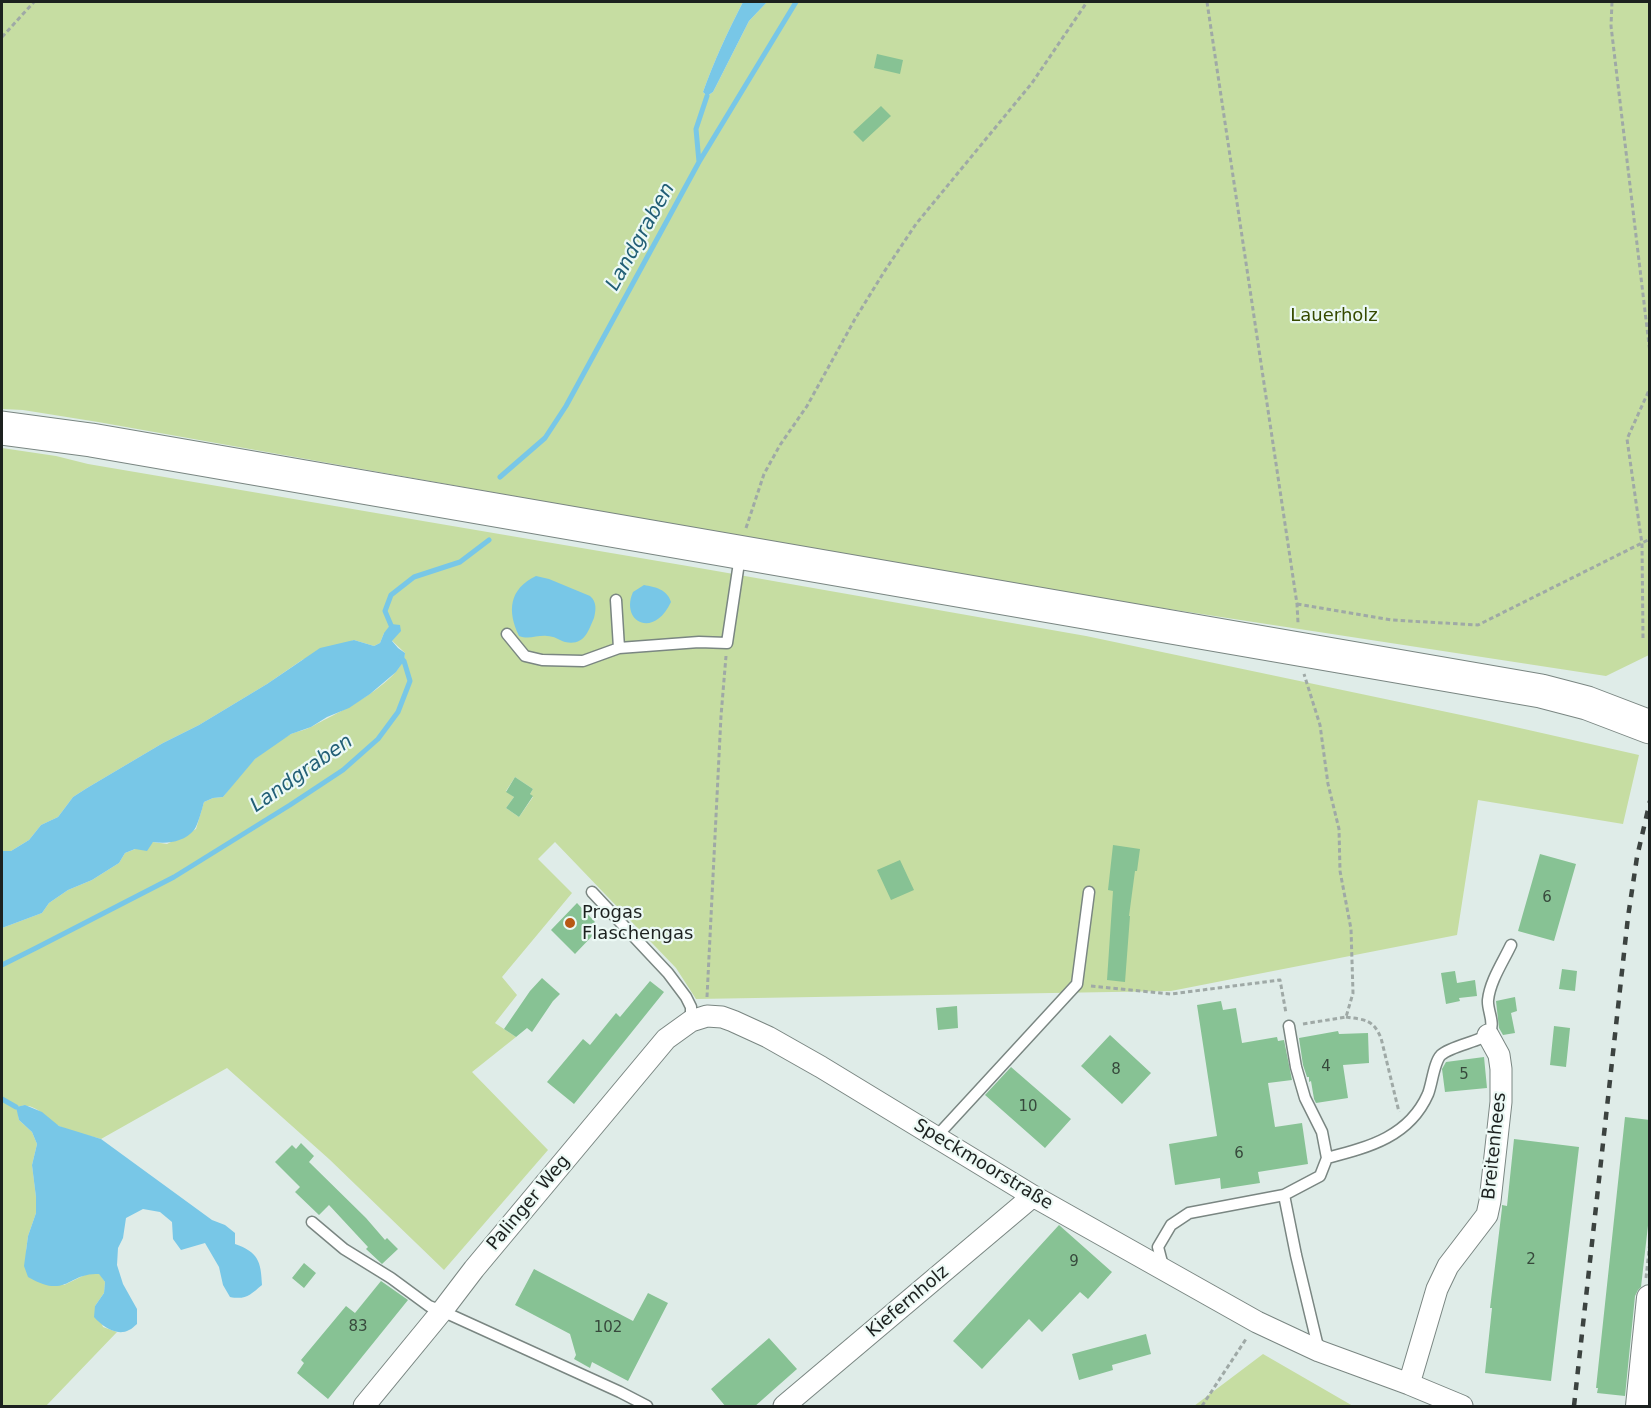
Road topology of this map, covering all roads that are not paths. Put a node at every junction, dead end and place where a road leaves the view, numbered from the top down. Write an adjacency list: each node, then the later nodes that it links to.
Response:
1 (2, 428): 2 (main road)
2 (743, 539): 5 (lane); 6 (main road)
3 (616, 600): 5 (lane)
4 (507, 634): 5 (lane)
5 (619, 648)
6 (1650, 727)
7 (592, 892): 10 (lane)
8 (1089, 892): 13 (lane)
9 (1511, 945): 12 (lane)
10 (699, 1019): 13 (street, Speckmoorstraße); 20 (street, Palinger Weg)
11 (1289, 1026): 14 (lane)
12 (1488, 1035): 14 (lane); 22 (street, Breitenhees)
13 (936, 1137): 16 (street, Speckmoorstraße)
14 (1327, 1158): 15 (lane)
15 (1284, 1195): 18 (lane); 21 (lane)
16 (1033, 1196): 18 (street, Speckmoorstraße); 25 (street, Kiefernholz)
17 (312, 1222): 20 (lane)
18 (1164, 1270): 21 (street, Speckmoorstraße)
19 (1649, 1308): 27 (street)
20 (442, 1311): 23 (street, Palinger Weg); 24 (lane)
21 (1319, 1351): 22 (street, Speckmoorstraße)
22 (1409, 1384): 26 (street, Speckmoorstraße)
23 (364, 1407)
24 (647, 1407)
25 (783, 1407)
26 (1462, 1407)
27 (1638, 1407)

